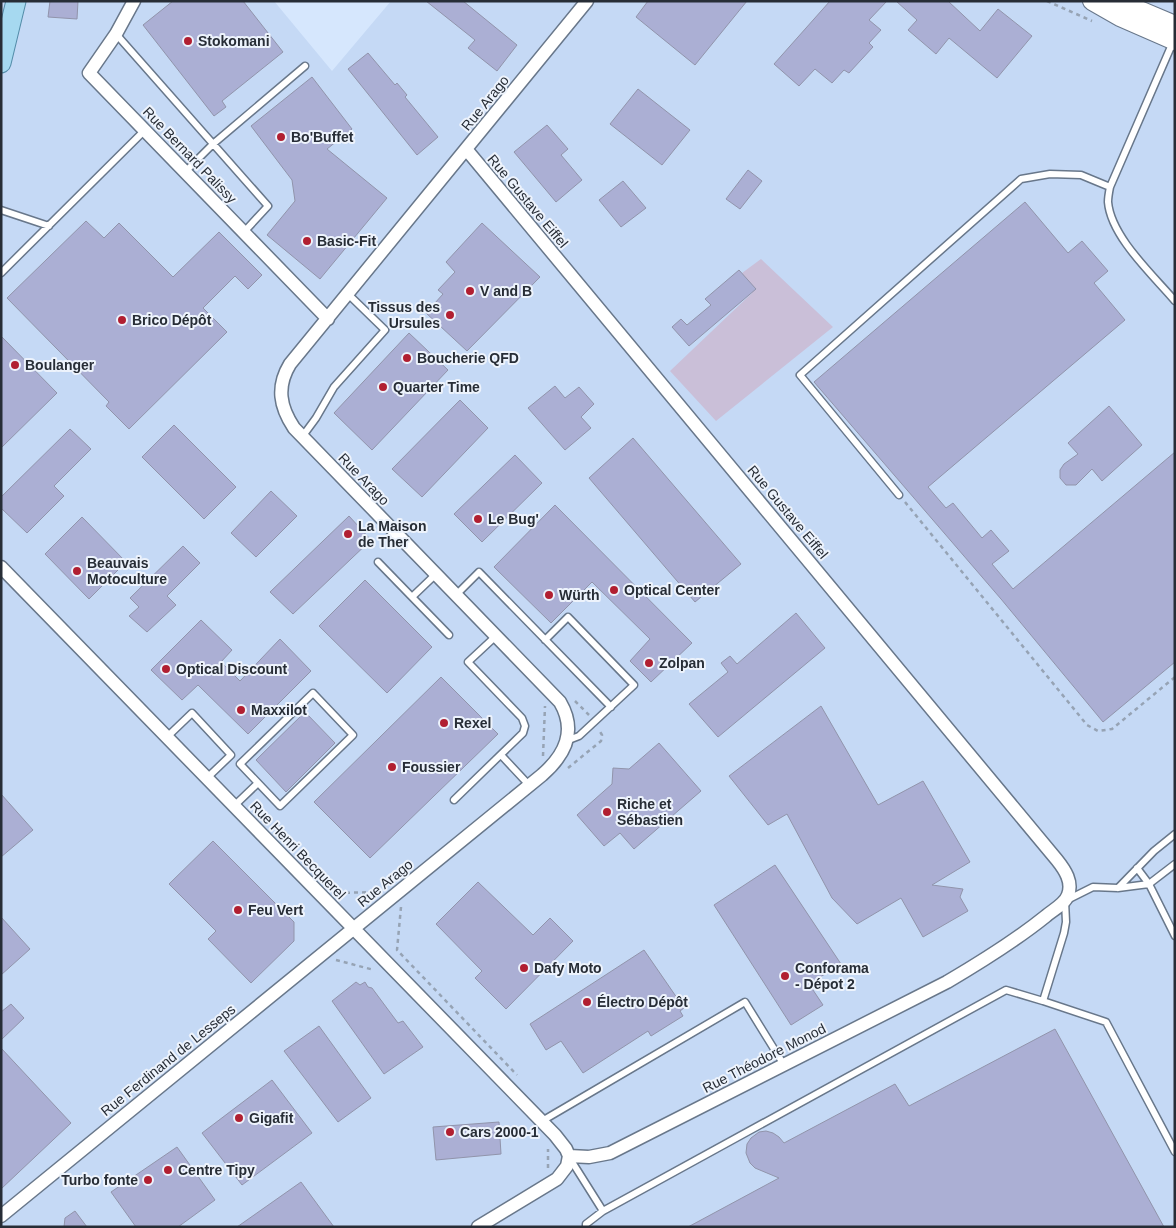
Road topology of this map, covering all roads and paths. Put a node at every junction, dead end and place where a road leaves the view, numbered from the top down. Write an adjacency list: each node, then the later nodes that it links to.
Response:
1 (5, 1): 7 (main road)
2 (16, 1): 10 (main road)
3 (134, 1): 8 (street, Rue Bernard Palissy)
4 (587, 1): 14 (street, Rue Arago)
5 (1092, 1): 9 (street)
6 (1118, 1): 9 (street)
7 (1, 19)
8 (116, 34): 12 (street, Rue Bernard Palissy); 13 (lane)
9 (1174, 36): 16 (lane)
10 (1, 63)
11 (305, 66): 13 (lane)
12 (145, 130): 15 (street, Rue Bernard Palissy); 18 (lane)
13 (213, 144): 15 (lane); 19 (lane)
14 (466, 150): 21 (street, Rue Arago); 50 (street, Rue Gustave Eiffel)
15 (186, 172): 19 (street, Rue Bernard Palissy)
16 (1110, 187): 22 (lane); 25 (lane)
17 (1, 210): 18 (lane)
18 (49, 226): 20 (lane)
19 (244, 232): 23 (street, Rue Bernard Palissy)
20 (1, 273)
21 (348, 294): 23 (street, Rue Arago); 24 (lane)
22 (1175, 301)
23 (328, 319): 24 (street, Rue Arago)
24 (302, 437): 28 (street, Rue Arago)
25 (899, 495): 34 (path)
26 (378, 562): 30 (lane)
27 (1, 567): 37 (street, Rue Henri Becquerel)
28 (436, 574): 29 (street, Rue Arago); 30 (lane)
29 (456, 594): 32 (street, Rue Arago); 33 (lane)
30 (412, 597): 31 (lane)
31 (449, 635)
32 (496, 636): 38 (street, Rue Arago); 39 (lane)
33 (545, 640): 36 (lane); 36 (lane)
34 (1175, 677)
35 (545, 702): 41 (path)
36 (611, 707): 38 (lane)
37 (167, 737): 40 (street, Rue Henri Becquerel); 40 (lane)
38 (566, 741): 41 (street, Rue Arago)
39 (501, 755): 41 (lane); 43 (lane)
40 (207, 778): 44 (street, Rue Henri Becquerel)
41 (524, 781): 52 (street, Rue Arago)
42 (258, 783): 42 (lane); 44 (lane)
43 (454, 800)
44 (234, 806): 52 (street, Rue Henri Becquerel)
45 (1175, 834): 47 (lane)
46 (1175, 864): 48 (lane)
47 (1137, 868): 48 (lane); 49 (lane)
48 (1149, 884): 49 (lane); 53 (lane)
49 (1118, 888): 50 (lane)
50 (1065, 901): 54 (lane); 55 (street, Rue Théodore Monod)
51 (401, 903): 56 (path)
52 (354, 928): 57 (street, Rue Henri Becquerel); 63 (street, Rue Ferdinand de Lesseps)
53 (1175, 936)
54 (1043, 1001): 59 (lane); 62 (lane)
55 (784, 1065): 57 (lane); 60 (street, Rue Théodore Monod)
56 (522, 1080)
57 (542, 1121): 60 (street, Rue Henri Becquerel)
58 (548, 1144): 61 (path)
59 (1175, 1152)
60 (569, 1156): 62 (lane); 64 (street)
61 (547, 1172)
62 (603, 1211): 65 (lane)
63 (1, 1216)
64 (478, 1227)
65 (586, 1227)

